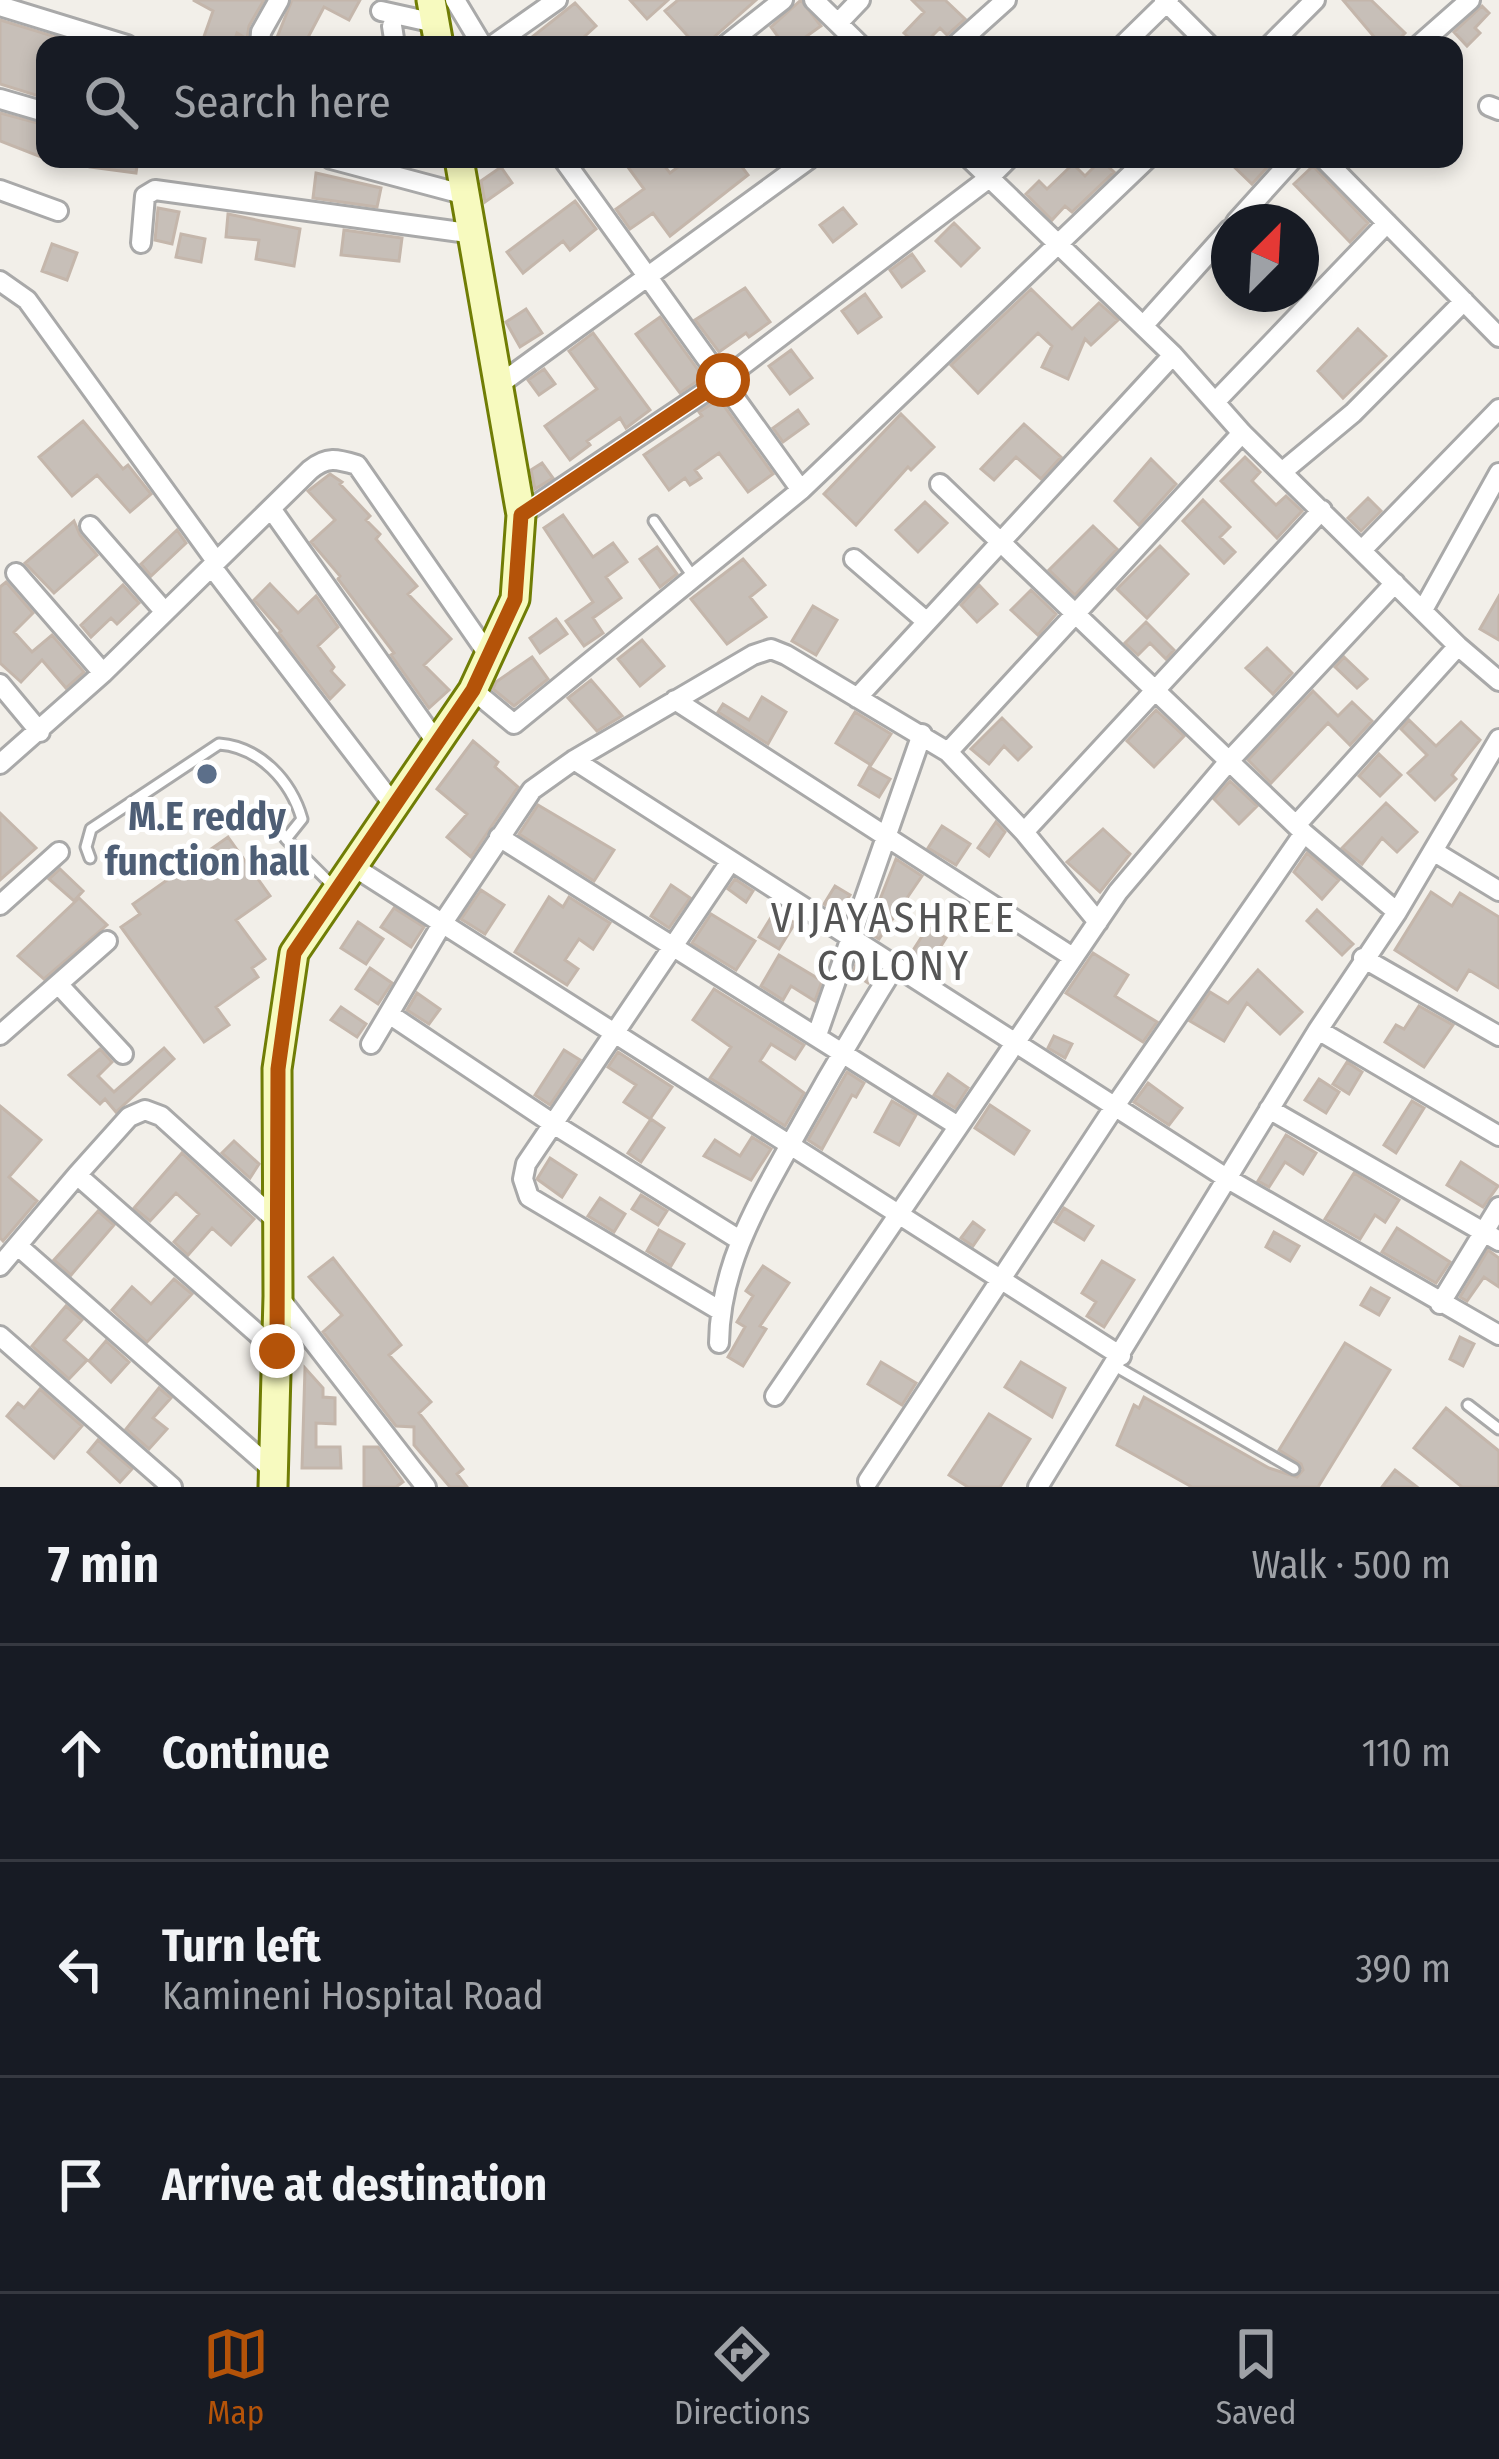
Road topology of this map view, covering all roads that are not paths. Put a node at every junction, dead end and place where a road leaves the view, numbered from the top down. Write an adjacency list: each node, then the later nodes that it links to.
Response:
1 (279, 0): 15 (street)
2 (557, 0): 17 (street)
3 (782, 0): 18 (street)
4 (814, 0): 12 (street)
5 (860, 0): 12 (street)
6 (1006, 0): 20 (street)
7 (1315, 0): 23 (street)
8 (1470, 0): 24 (street)
9 (1166, 1): 21 (street); 22 (street)
10 (0, 6): 14 (street)
11 (434, 12): 13 (street); 16 (street)
12 (838, 22): 19 (street)
13 (389, 28)
14 (98, 36)
15 (261, 36)
16 (469, 36)
17 (506, 36)
18 (737, 36)
19 (851, 36)
20 (966, 36)
21 (1133, 36)
22 (1200, 36)
23 (1279, 36)
24 (1429, 36)
25 (0, 99): 26 (street)
26 (36, 109)
27 (365, 168): 38 (street)
28 (461, 168): 38 (street)
29 (576, 168): 46 (street)
30 (796, 168): 46 (street)
31 (979, 168): 36 (street)
32 (999, 168): 36 (street)
33 (1137, 168): 43 (street)
34 (1285, 168): 39 (street)
35 (1333, 168): 41 (street)
36 (988, 178): 43 (street); 52 (street)
37 (0, 190): 40 (street)
38 (466, 195): 42 (street)
39 (1252, 204)
40 (58, 211)
41 (1387, 224): 48 (street); 54 (street)
42 (475, 234): 44 (street); 53 (street)
43 (1057, 242): 49 (street); 60 (street)
44 (141, 243)
45 (1211, 250): 49 (street)
46 (647, 275): 52 (street); 53 (street)
47 (0, 280): 69 (street)
48 (1464, 301): 50 (street); 57 (street)
49 (1143, 326): 51 (street)
50 (1499, 337)
51 (1173, 355): 54 (street); 66 (street)
52 (723, 380): 60 (street); 63 (street)
53 (500, 384): 63 (street)
54 (1216, 401): 56 (street)
55 (1499, 409): 67 (street)
56 (1242, 434): 57 (street); 75 (street)
57 (1282, 472): 61 (street)
58 (1499, 473): 73 (street)
59 (940, 484): 66 (street)
60 (801, 490): 71 (street)
61 (1322, 510): 67 (street); 83 (street)
62 (272, 511): 69 (street); 78 (street); 89 (street)
63 (521, 515): 78 (street)
64 (654, 521): 71 (lane)
65 (90, 526): 74 (street)
66 (999, 543): 75 (street); 76 (street)
67 (1363, 549): 72 (street)
68 (854, 559): 76 (street)
69 (214, 564): 74 (street); 94 (street)
70 (16, 573): 79 (street)
71 (694, 578): 82 (street)
72 (1395, 583): 73 (street); 92 (street)
73 (1424, 610): 77 (street)
74 (164, 611): 79 (street)
75 (1078, 616): 83 (street); 90 (street)
76 (927, 622): 84 (street)
77 (1458, 646): 80 (street); 96 (street)
78 (490, 657): 82 (street)
79 (103, 673): 86 (street)
80 (1499, 681)
81 (0, 684): 86 (street)
82 (473, 690): 89 (street)
83 (1155, 690): 92 (street); 97 (street)
84 (857, 698): 85 (street); 87 (street)
85 (675, 700): 91 (street); 99 (street)
86 (40, 732): 93 (street)
87 (922, 734): 90 (street); 99 (street)
88 (1499, 739): 101 (street)
89 (437, 743): 94 (street)
90 (948, 752): 97 (street)
91 (574, 760): 98 (street); 104 (street)
92 (1229, 760): 96 (street); 110 (street)
93 (0, 764)
94 (393, 804): 105 (street)
95 (265, 809): 100 (lane)
96 (1300, 828): 109 (street); 129 (street)
97 (1024, 832): 110 (street)
98 (499, 837): 111 (street); 114 (street)
99 (886, 837): 112 (street); 115 (street)
100 (286, 839): 103 (lane); 106 (lane)
101 (1433, 851): 107 (street); 109 (street)
102 (59, 852): 108 (street)
103 (90, 858)
104 (730, 862): 112 (street); 114 (street)
105 (354, 867): 106 (street); 111 (street)
106 (338, 890): 139 (street)
107 (1499, 891)
108 (0, 905)
109 (1397, 912): 116 (street)
110 (1098, 922): 115 (street)
111 (442, 924): 119 (street); 121 (street)
112 (849, 937): 117 (street); 123 (street)
113 (107, 941): 118 (street)
114 (675, 946): 121 (street); 123 (street)
115 (1071, 956): 126 (street)
116 (1363, 958): 120 (street); 124 (street)
117 (895, 966): 126 (street); 127 (street)
118 (58, 984): 122 (street); 128 (street)
119 (389, 1014): 125 (street); 131 (street)
120 (1318, 1030): 130 (street); 133 (street)
121 (617, 1031): 131 (street); 134 (street)
122 (0, 1035)
123 (817, 1035): 127 (street)
124 (1499, 1036)
125 (371, 1043)
126 (1013, 1043): 129 (street); 132 (street)
127 (842, 1051): 132 (street); 134 (street)
128 (123, 1054)
129 (1115, 1106): 136 (street); 144 (street)
130 (1269, 1109): 136 (street); 140 (street)
131 (555, 1126): 141 (street); 147 (street)
132 (958, 1126): 138 (street)
133 (1499, 1136)
134 (791, 1142): 138 (street); 141 (street)
135 (77, 1175): 139 (street); 142 (street); 151 (street)
136 (1228, 1179): 146 (street); 152 (street)
137 (1499, 1207): 140 (street)
138 (900, 1214): 144 (street); 153 (street)
139 (277, 1220): 145 (street)
140 (1492, 1237): 146 (street)
141 (738, 1239): 147 (street)
142 (18, 1246): 143 (street); 157 (street)
143 (0, 1266)
144 (1002, 1279): 152 (street); 158 (street)
145 (278, 1296): 151 (street); 160 (street)
146 (1440, 1304): 148 (street)
147 (719, 1310): 150 (street)
148 (1499, 1335)
149 (0, 1336): 159 (street)
150 (719, 1343)
151 (277, 1351): 157 (street)
152 (1118, 1361): 156 (lane); 161 (street)
153 (775, 1396)
154 (1468, 1405): 155 (lane)
155 (1499, 1429)
156 (1294, 1469)
157 (273, 1478)
158 (868, 1481)
159 (172, 1487)
160 (426, 1487)
161 (1038, 1487)

